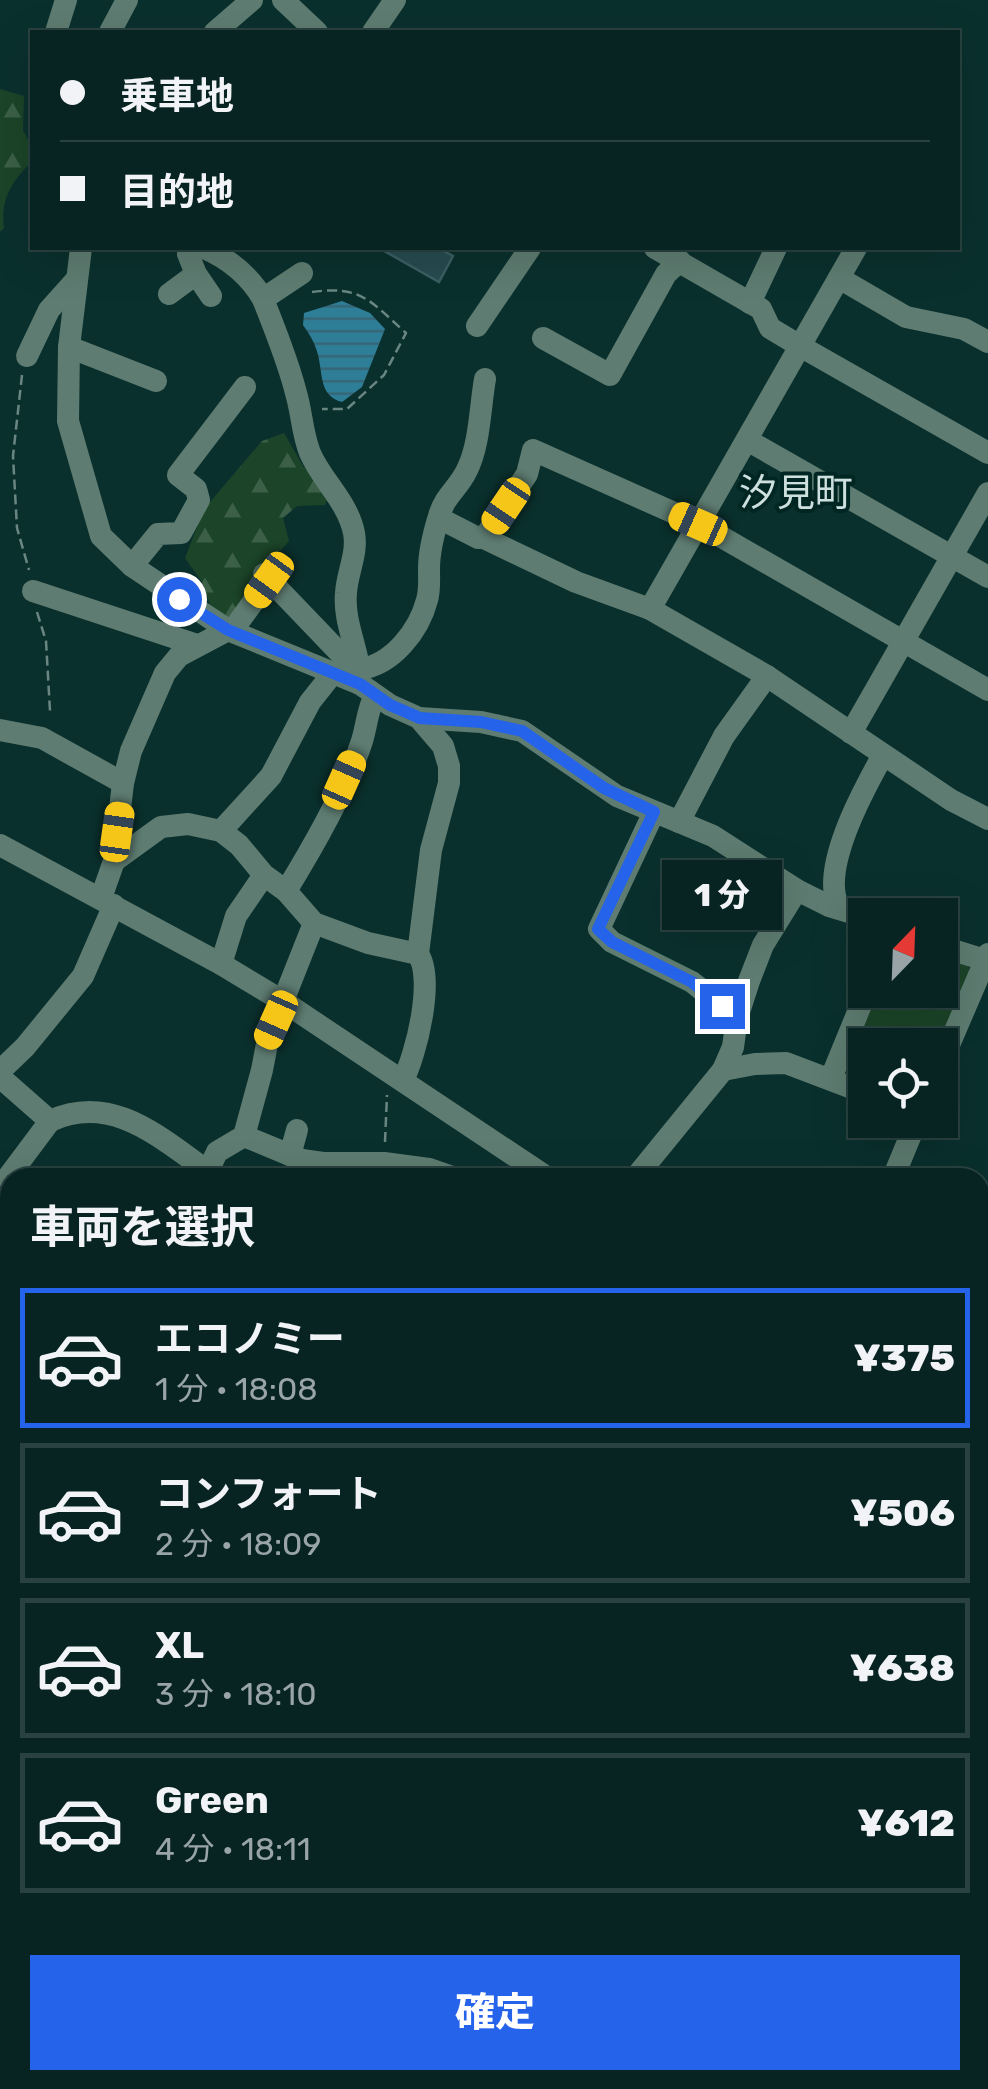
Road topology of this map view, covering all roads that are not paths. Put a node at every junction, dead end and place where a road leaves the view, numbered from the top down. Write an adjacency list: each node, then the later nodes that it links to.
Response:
1 (66, 0): 6 (street)
2 (127, 0): 7 (street)
3 (252, 0): 8 (street)
4 (282, 0): 9 (street)
5 (394, 0): 10 (street)
6 (57, 30)
7 (111, 30)
8 (216, 30)
9 (315, 30)
10 (374, 30)
11 (81, 250): 21 (street)
12 (191, 250): 19 (street)
13 (208, 250): 25 (street)
14 (529, 250): 27 (street)
15 (659, 250): 18 (street)
16 (775, 250): 26 (street)
17 (855, 250): 20 (street)
18 (680, 262): 26 (street); 28 (street)
19 (196, 274): 23 (street); 24 (street)
20 (839, 278): 29 (street); 31 (street)
21 (75, 280): 30 (street); 32 (street)
22 (306, 283): 25 (street)
23 (168, 294)
24 (210, 296)
25 (263, 299): 52 (street)
26 (750, 303): 31 (street)
27 (477, 326)
28 (543, 338)
29 (988, 342)
30 (69, 346): 34 (street); 43 (street)
31 (800, 346): 36 (street); 37 (street)
32 (27, 356)
33 (486, 379): 39 (street)
34 (156, 381)
35 (246, 387): 43 (street)
36 (747, 440): 40 (street); 42 (street)
37 (988, 453)
38 (988, 493): 42 (street)
39 (438, 518): 41 (street); 52 (street)
40 (698, 524): 41 (street); 46 (street); 48 (street)
41 (484, 538): 46 (street)
42 (952, 556): 44 (street); 48 (street)
43 (132, 566): 47 (street)
44 (988, 577)
45 (33, 591): 49 (street)
46 (650, 609): 51 (street)
47 (230, 630): 49 (street); 50 (street); 52 (street)
48 (903, 642): 53 (street); 57 (street)
49 (197, 646): 60 (street)
50 (332, 673): 52 (street); 64 (street)
51 (767, 676): 57 (street); 63 (street)
52 (364, 681): 55 (street); 69 (street)
53 (988, 690)
54 (46, 713): 58 (street)
55 (420, 718): 61 (street); 75 (street)
56 (0, 730): 58 (street)
57 (851, 733): 59 (street)
58 (42, 738): 60 (street)
59 (883, 755): 62 (street); 71 (street)
60 (123, 784): 66 (street)
61 (654, 812): 63 (street); 80 (street)
62 (988, 818)
63 (679, 822): 68 (street)
64 (221, 831): 66 (street); 67 (street)
65 (0, 845): 70 (street)
66 (114, 861): 70 (street)
67 (264, 875): 69 (street); 77 (street)
68 (797, 890): 71 (street); 80 (street)
69 (286, 891): 73 (street)
70 (107, 901): 77 (street); 83 (street)
71 (839, 907): 72 (street)
72 (848, 910)
73 (314, 923): 75 (street); 78 (street)
74 (958, 951): 76 (street)
75 (418, 954): 84 (street)
76 (987, 959): 81 (street)
77 (221, 964): 78 (street)
78 (284, 1002): 84 (street); 89 (street)
79 (860, 1008): 85 (street)
80 (737, 1018): 82 (street)
81 (957, 1028)
82 (723, 1070): 85 (street); 97 (street)
83 (0, 1074): 87 (street)
84 (400, 1078): 96 (street)
85 (831, 1078): 86 (street)
86 (848, 1086)
87 (50, 1122): 92 (street); 93 (street)
88 (297, 1130): 91 (street)
89 (244, 1136): 91 (street); 94 (street)
90 (910, 1138): 98 (street)
91 (290, 1156): 95 (street)
92 (15, 1168)
93 (205, 1168)
94 (214, 1168)
95 (387, 1168)
96 (524, 1168)
97 (643, 1168)
98 (897, 1168)

